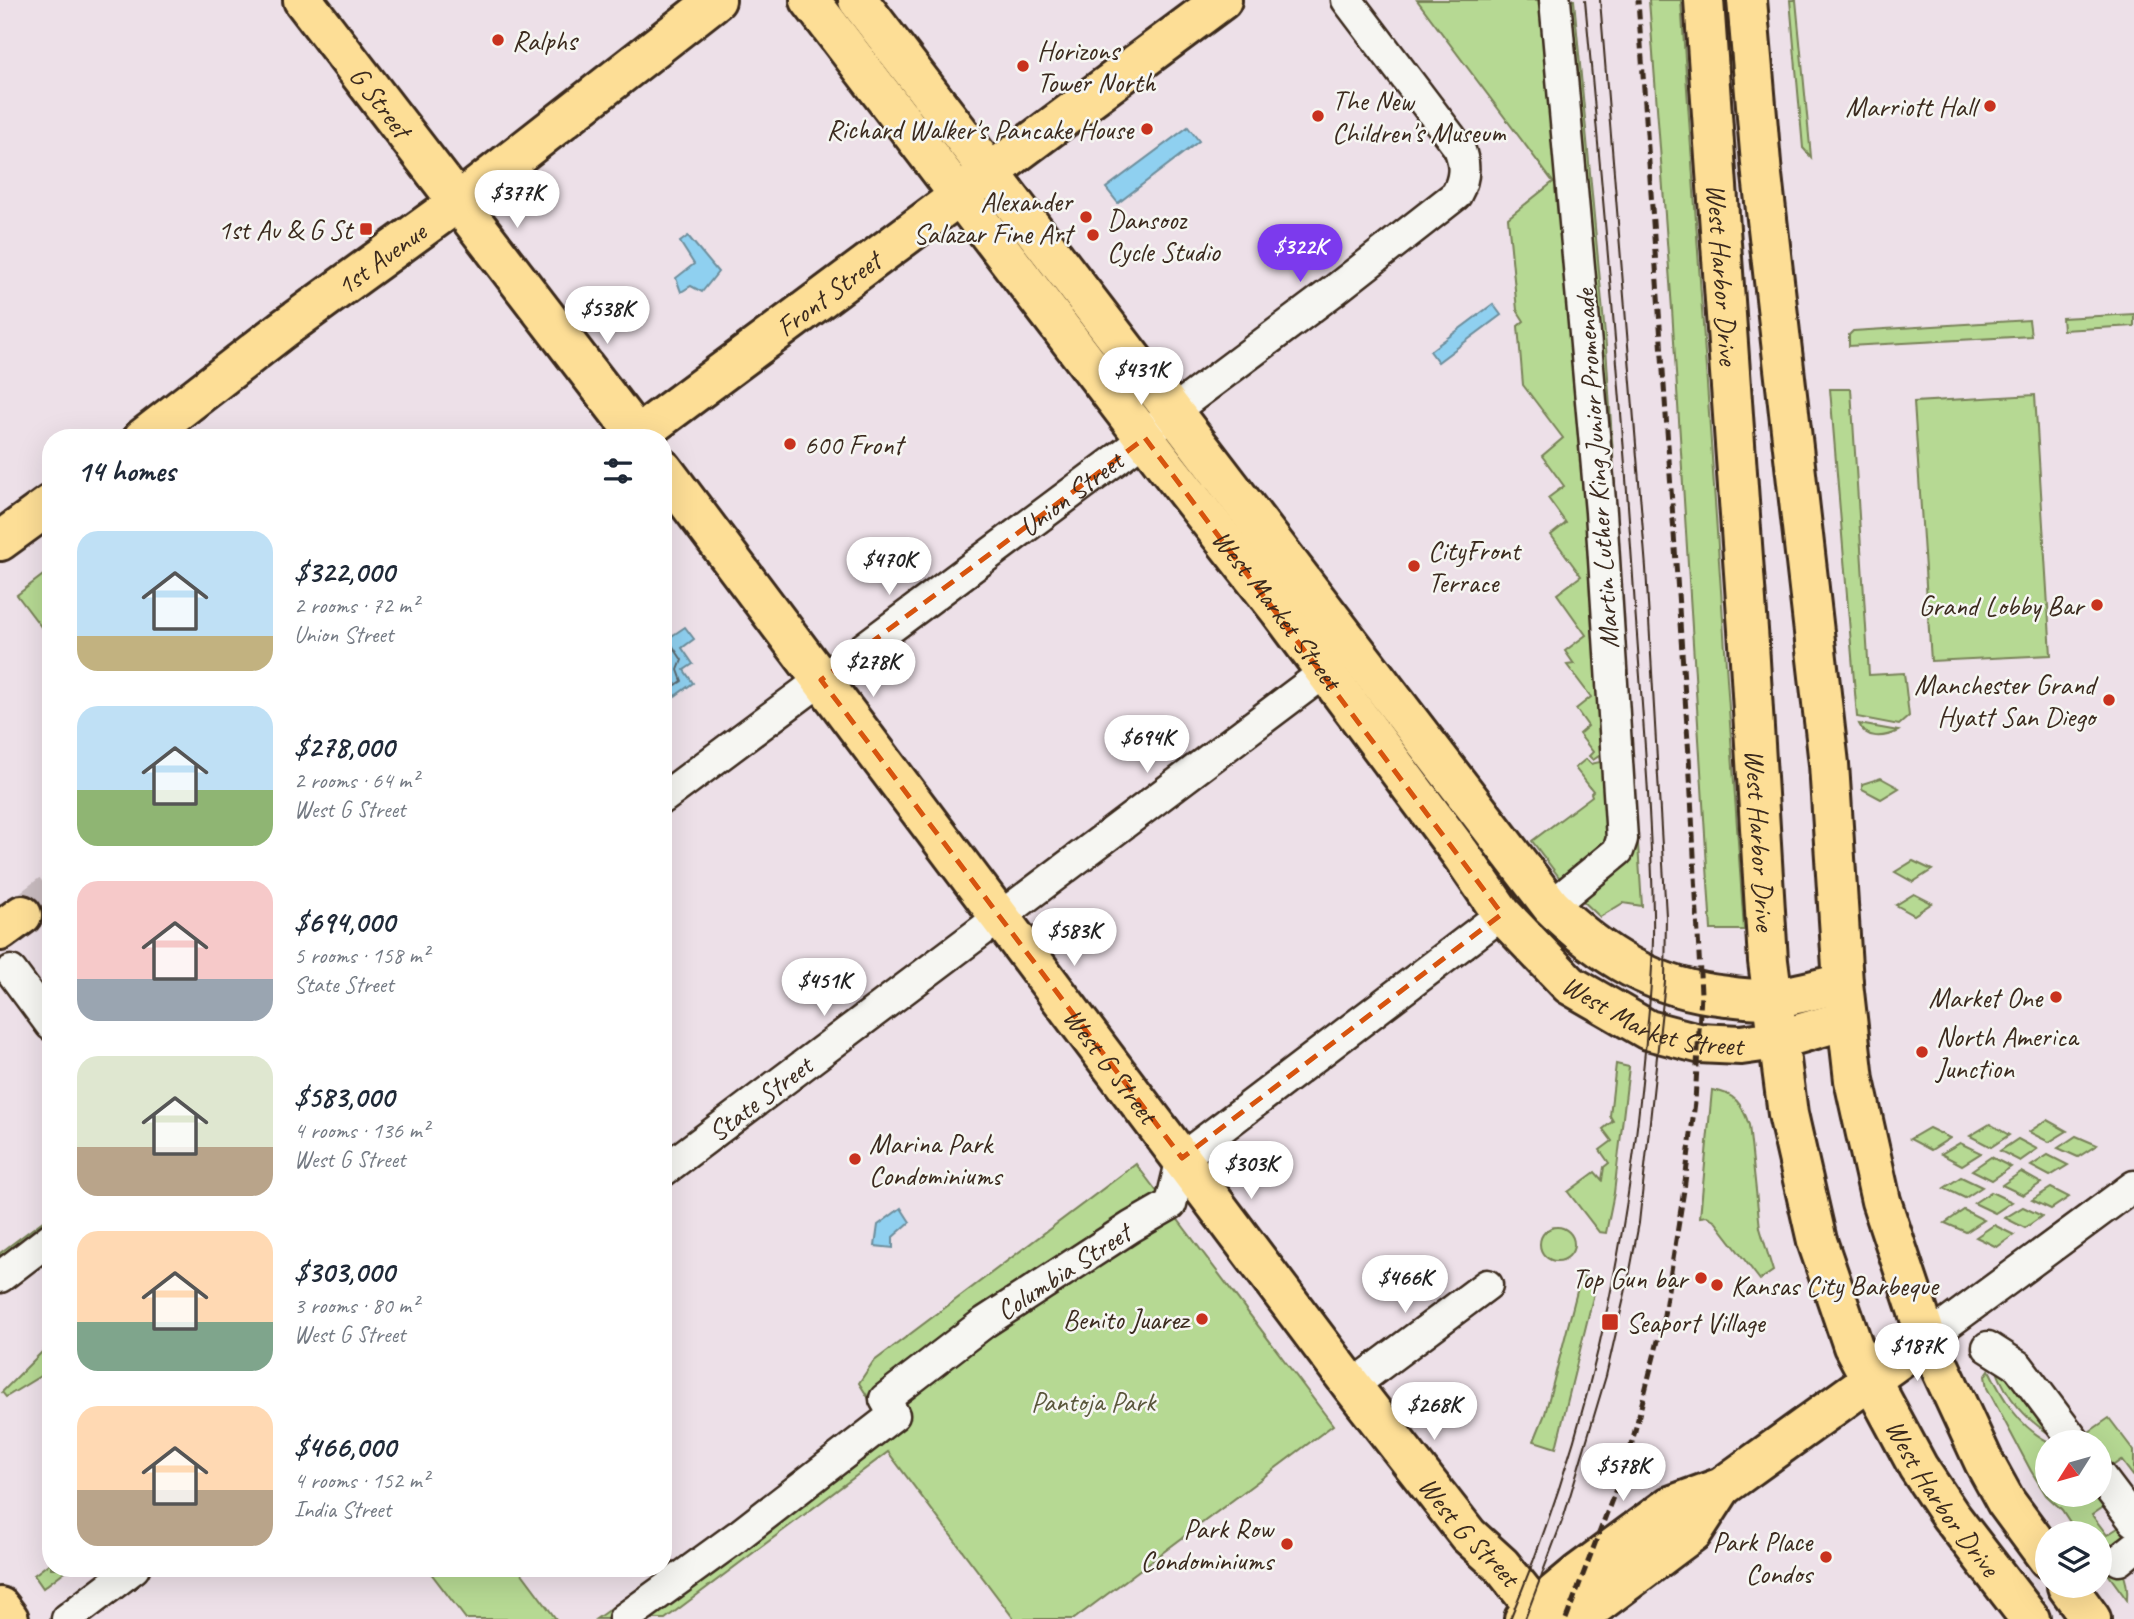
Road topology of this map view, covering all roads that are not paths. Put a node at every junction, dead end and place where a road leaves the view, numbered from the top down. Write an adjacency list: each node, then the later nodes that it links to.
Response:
1 (303, 0): 12 (main road, G Street)
2 (716, 0): 12 (main road, 1st Avenue)
3 (810, 0): 11 (main road, West Market Street)
4 (858, 0): 10 (main road, West Market Street)
5 (1222, 0): 10 (main road, Front Street)
6 (1347, 0): 13 (street, Union Street)
7 (1555, 0): 26 (street, Martin Luther King Junior Promenade)
8 (1704, 0): 30 (main road, West Harbor Drive)
9 (1747, 0): 31 (main road, West Harbor Drive)
10 (990, 172): 11 (main road, Front Street); 13 (main road, West Market Street)
11 (959, 195): 13 (main road, West Market Street); 16 (main road, Front Street)
12 (458, 202): 14 (main road, 1st Avenue); 15 (main road)
13 (1158, 425): 20 (main road, West Market Street); 21 (main road, West Market Street); 23 (street, Union Street)
14 (154, 429)
15 (631, 429)
16 (648, 429)
17 (672, 481): 23 (main road, West G Street)
18 (42, 511): 19 (main road)
19 (0, 541)
20 (1294, 630): 21 (main road); 22 (main road, West Market Street)
21 (1368, 666): 24 (main road, West Market Street)
22 (1325, 672): 24 (main road); 27 (main road, West Market Street); 28 (street, State Street)
23 (821, 680): 25 (street, Union Street); 28 (main road, West G Street)
24 (1424, 741): 26 (main road, West Market Street)
25 (672, 791)
26 (1551, 906): 30 (main road, West Market Street)
27 (1502, 914): 33 (main road, West Market Street); 35 (street)
28 (1000, 918): 34 (street, State Street); 35 (main road, West G Street)
29 (11, 971): 32 (street)
30 (1773, 999): 31 (main road, West Market Street); 33 (main road, West Harbor Drive)
31 (1844, 1002): 33 (main road, West Market Street); 40 (main road, West Harbor Drive)
32 (42, 1013)
33 (1777, 1040): 42 (main road, West Harbor Drive)
34 (672, 1154)
35 (1182, 1158): 43 (main road, West G Street); 55 (street, Columbia Street)
36 (2134, 1186): 40 (street)
37 (42, 1245): 38 (street)
38 (0, 1277)
39 (1487, 1285): 43 (street)
40 (1927, 1339): 42 (main road); 48 (main road, West Harbor Drive)
41 (1988, 1347): 44 (street)
42 (1871, 1380): 45 (main road); 57 (main road, West Harbor Drive)
43 (1352, 1386): 52 (main road, West G Street)
44 (2066, 1430)
45 (1722, 1487): 52 (main road); 56 (main road)
46 (2112, 1492): 47 (street)
47 (2134, 1521)
48 (2035, 1541)
49 (122, 1577): 54 (street)
50 (2076, 1598): 58 (main road)
51 (0, 1606): 53 (main road)
52 (1535, 1615)
53 (9, 1619)
54 (67, 1619)
55 (624, 1619)
56 (1577, 1619)
57 (2030, 1619)
58 (2091, 1619)

